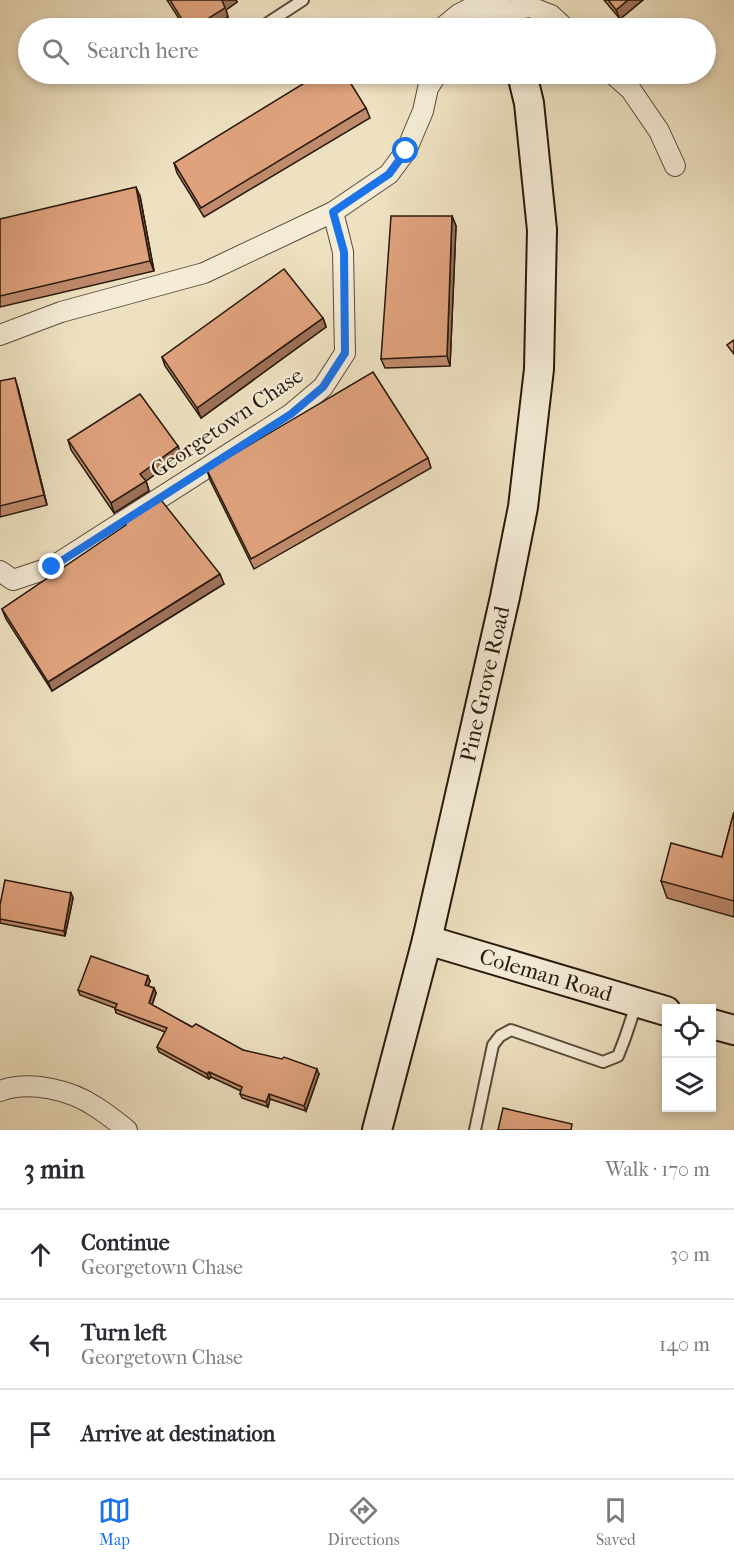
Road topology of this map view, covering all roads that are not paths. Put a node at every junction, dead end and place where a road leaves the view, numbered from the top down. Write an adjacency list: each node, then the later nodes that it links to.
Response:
1 (303, 0): 3 (lane)
2 (498, 17): 4 (street); 5 (street)
3 (275, 18)
4 (454, 18)
5 (554, 18)
6 (429, 84): 10 (street)
7 (524, 84): 13 (main road, Pine Grove Road)
8 (624, 84): 9 (street)
9 (675, 166)
10 (333, 212): 11 (street); 12 (street, Georgetown Chase)
11 (0, 335)
12 (0, 571)
13 (427, 940): 14 (main road, Coleman Road); 20 (main road, Pine Grove Road)
14 (637, 1002): 15 (main road, Coleman Road); 21 (lane)
15 (662, 1010)
16 (716, 1025): 17 (main road)
17 (734, 1030)
18 (0, 1091): 19 (street)
19 (127, 1130)
20 (377, 1130)
21 (475, 1130)

